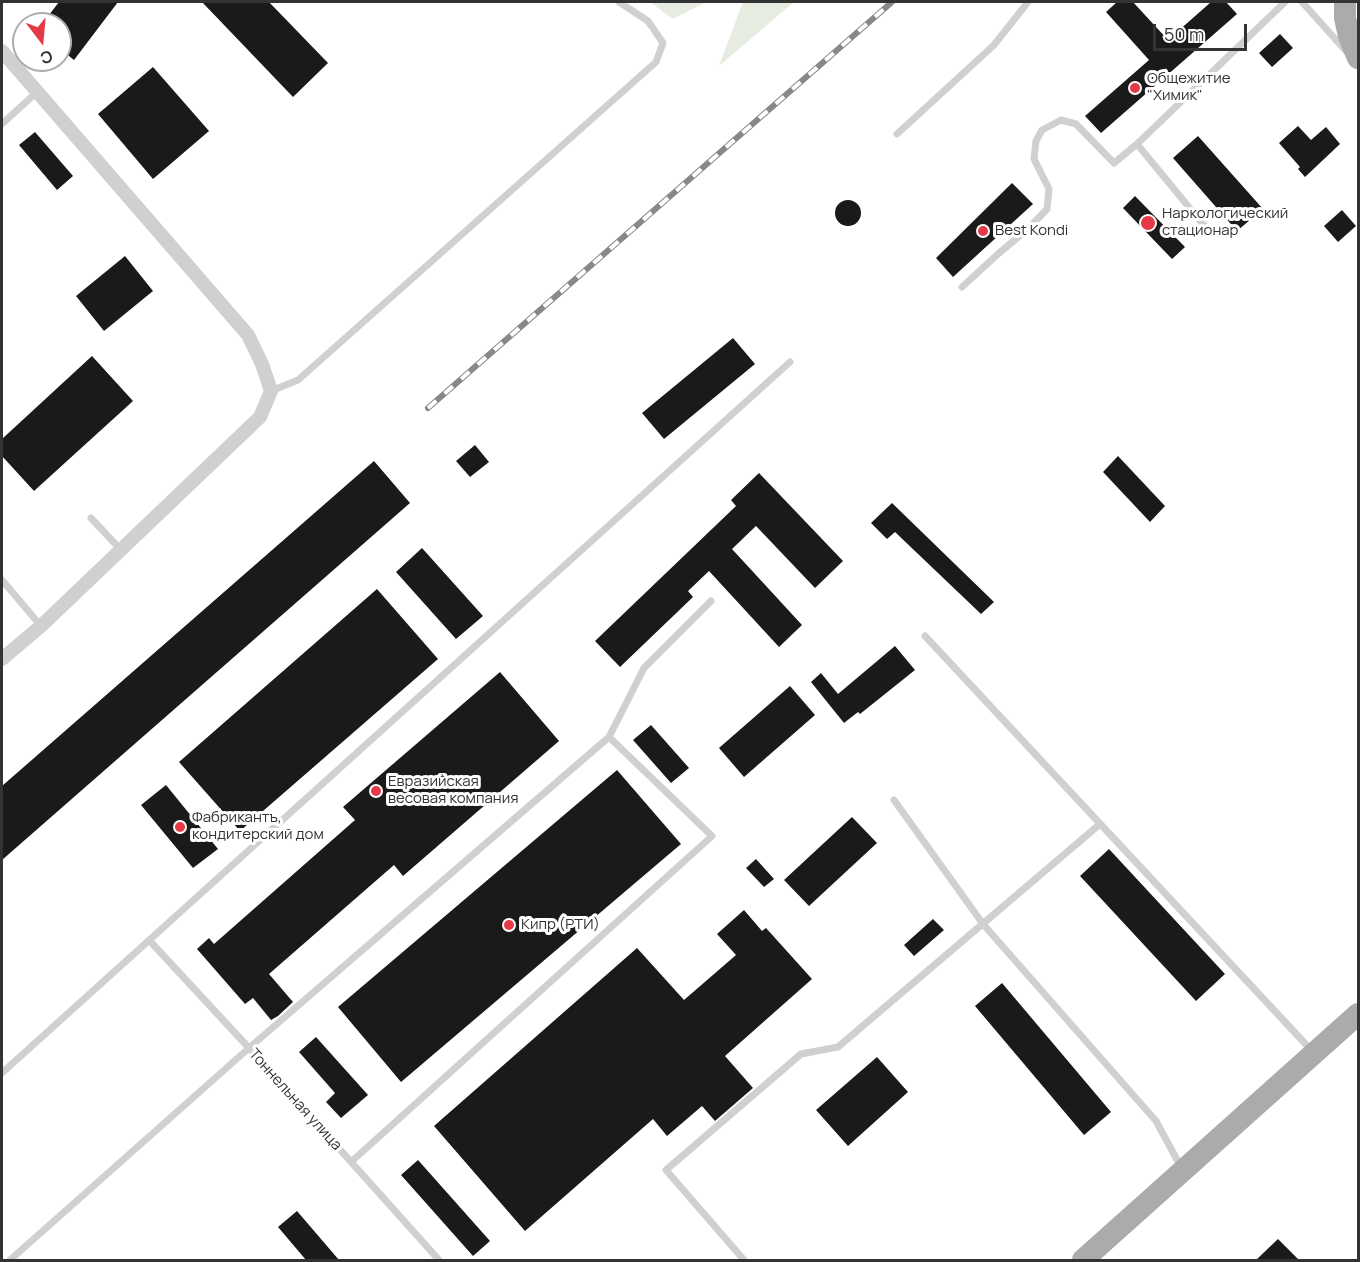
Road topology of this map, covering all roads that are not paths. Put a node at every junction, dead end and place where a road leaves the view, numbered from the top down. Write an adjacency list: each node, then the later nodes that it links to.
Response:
1 (619, 2): 16 (lane)
2 (1028, 2): 11 (lane)
3 (1286, 2): 12 (lane)
4 (1302, 2): 8 (lane)
5 (1345, 2): 7 (main road)
6 (2, 51): 9 (street)
7 (1359, 58)
8 (1359, 66)
9 (38, 92): 10 (lane); 16 (street)
10 (2, 124)
11 (897, 134)
12 (1137, 144): 13 (lane); 14 (lane)
13 (1211, 234)
14 (962, 287)
15 (790, 362): 28 (lane)
16 (271, 391): 18 (street)
17 (91, 518): 18 (lane)
18 (121, 550): 21 (street)
19 (2, 580): 21 (lane)
20 (711, 601): 24 (lane)
21 (41, 626): 23 (street)
22 (925, 636): 26 (lane)
23 (2, 659)
24 (609, 737): 30 (lane); 33 (lane)
25 (894, 800): 27 (lane)
26 (1100, 824): 27 (lane); 31 (lane)
27 (983, 924): 34 (lane); 37 (lane)
28 (149, 940): 30 (lane, Тоннельная улица); 32 (lane)
29 (1359, 1014): 31 (main road)
30 (249, 1048): 33 (lane, Тоннельная улица); 35 (lane)
31 (1314, 1054): 34 (main road)
32 (2, 1073)
33 (351, 1162): 36 (lane, Тоннельная улица)
34 (1183, 1171): 38 (main road)
35 (10, 1260)
36 (440, 1260)
37 (744, 1260)
38 (1083, 1260)

